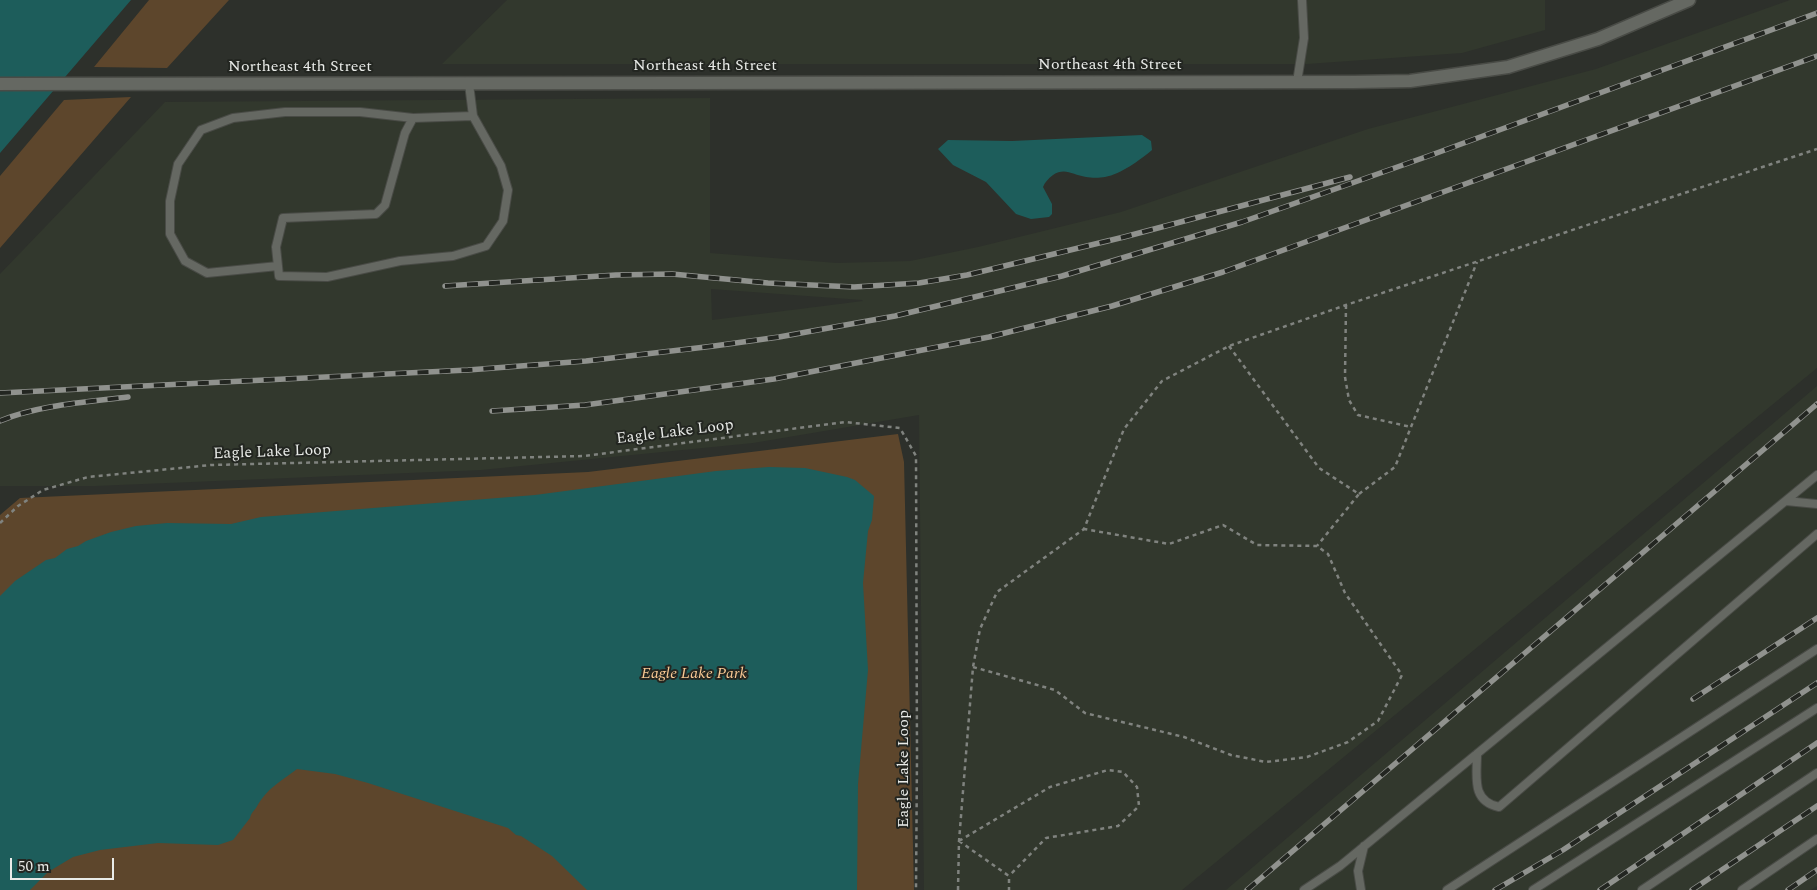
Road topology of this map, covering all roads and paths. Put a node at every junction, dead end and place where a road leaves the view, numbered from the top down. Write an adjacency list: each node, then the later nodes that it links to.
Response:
1 (1302, 0): 3 (lane)
2 (1689, 0): 3 (street, Northeast 4th Street)
3 (1297, 82): 5 (street, Northeast 4th Street)
4 (0, 84): 5 (street, Northeast 4th Street)
5 (470, 84): 6 (lane)
6 (473, 116): 7 (lane); 10 (lane)
7 (414, 118): 10 (lane); 10 (lane)
8 (1817, 149): 9 (path)
9 (1477, 261): 11 (path); 13 (path)
10 (278, 266)
11 (1346, 305): 12 (path); 13 (path)
12 (1229, 346): 15 (path); 19 (path)
13 (1411, 427): 15 (path)
14 (1817, 475): 16 (lane)
15 (1359, 494): 21 (path)
16 (1786, 501): 17 (lane); 25 (lane)
17 (1817, 504)
18 (0, 523): 31 (path, Eagle Lake Loop)
19 (1084, 529): 21 (path); 23 (path)
20 (1817, 534): 25 (lane)
21 (1317, 546): 23 (path)
22 (1817, 649): 36 (lane)
23 (973, 667): 28 (path)
24 (1817, 708): 37 (lane)
25 (1477, 754): 29 (lane)
26 (1817, 773): 38 (lane)
27 (1817, 839): 39 (lane)
28 (959, 841): 30 (path); 30 (path); 32 (path)
29 (1364, 846): 34 (lane); 35 (lane)
30 (1009, 876): 33 (path)
31 (916, 890)
32 (958, 890)
33 (1009, 890)
34 (1304, 890)
35 (1362, 890)
36 (1447, 890)
37 (1533, 890)
38 (1642, 890)
39 (1742, 890)

